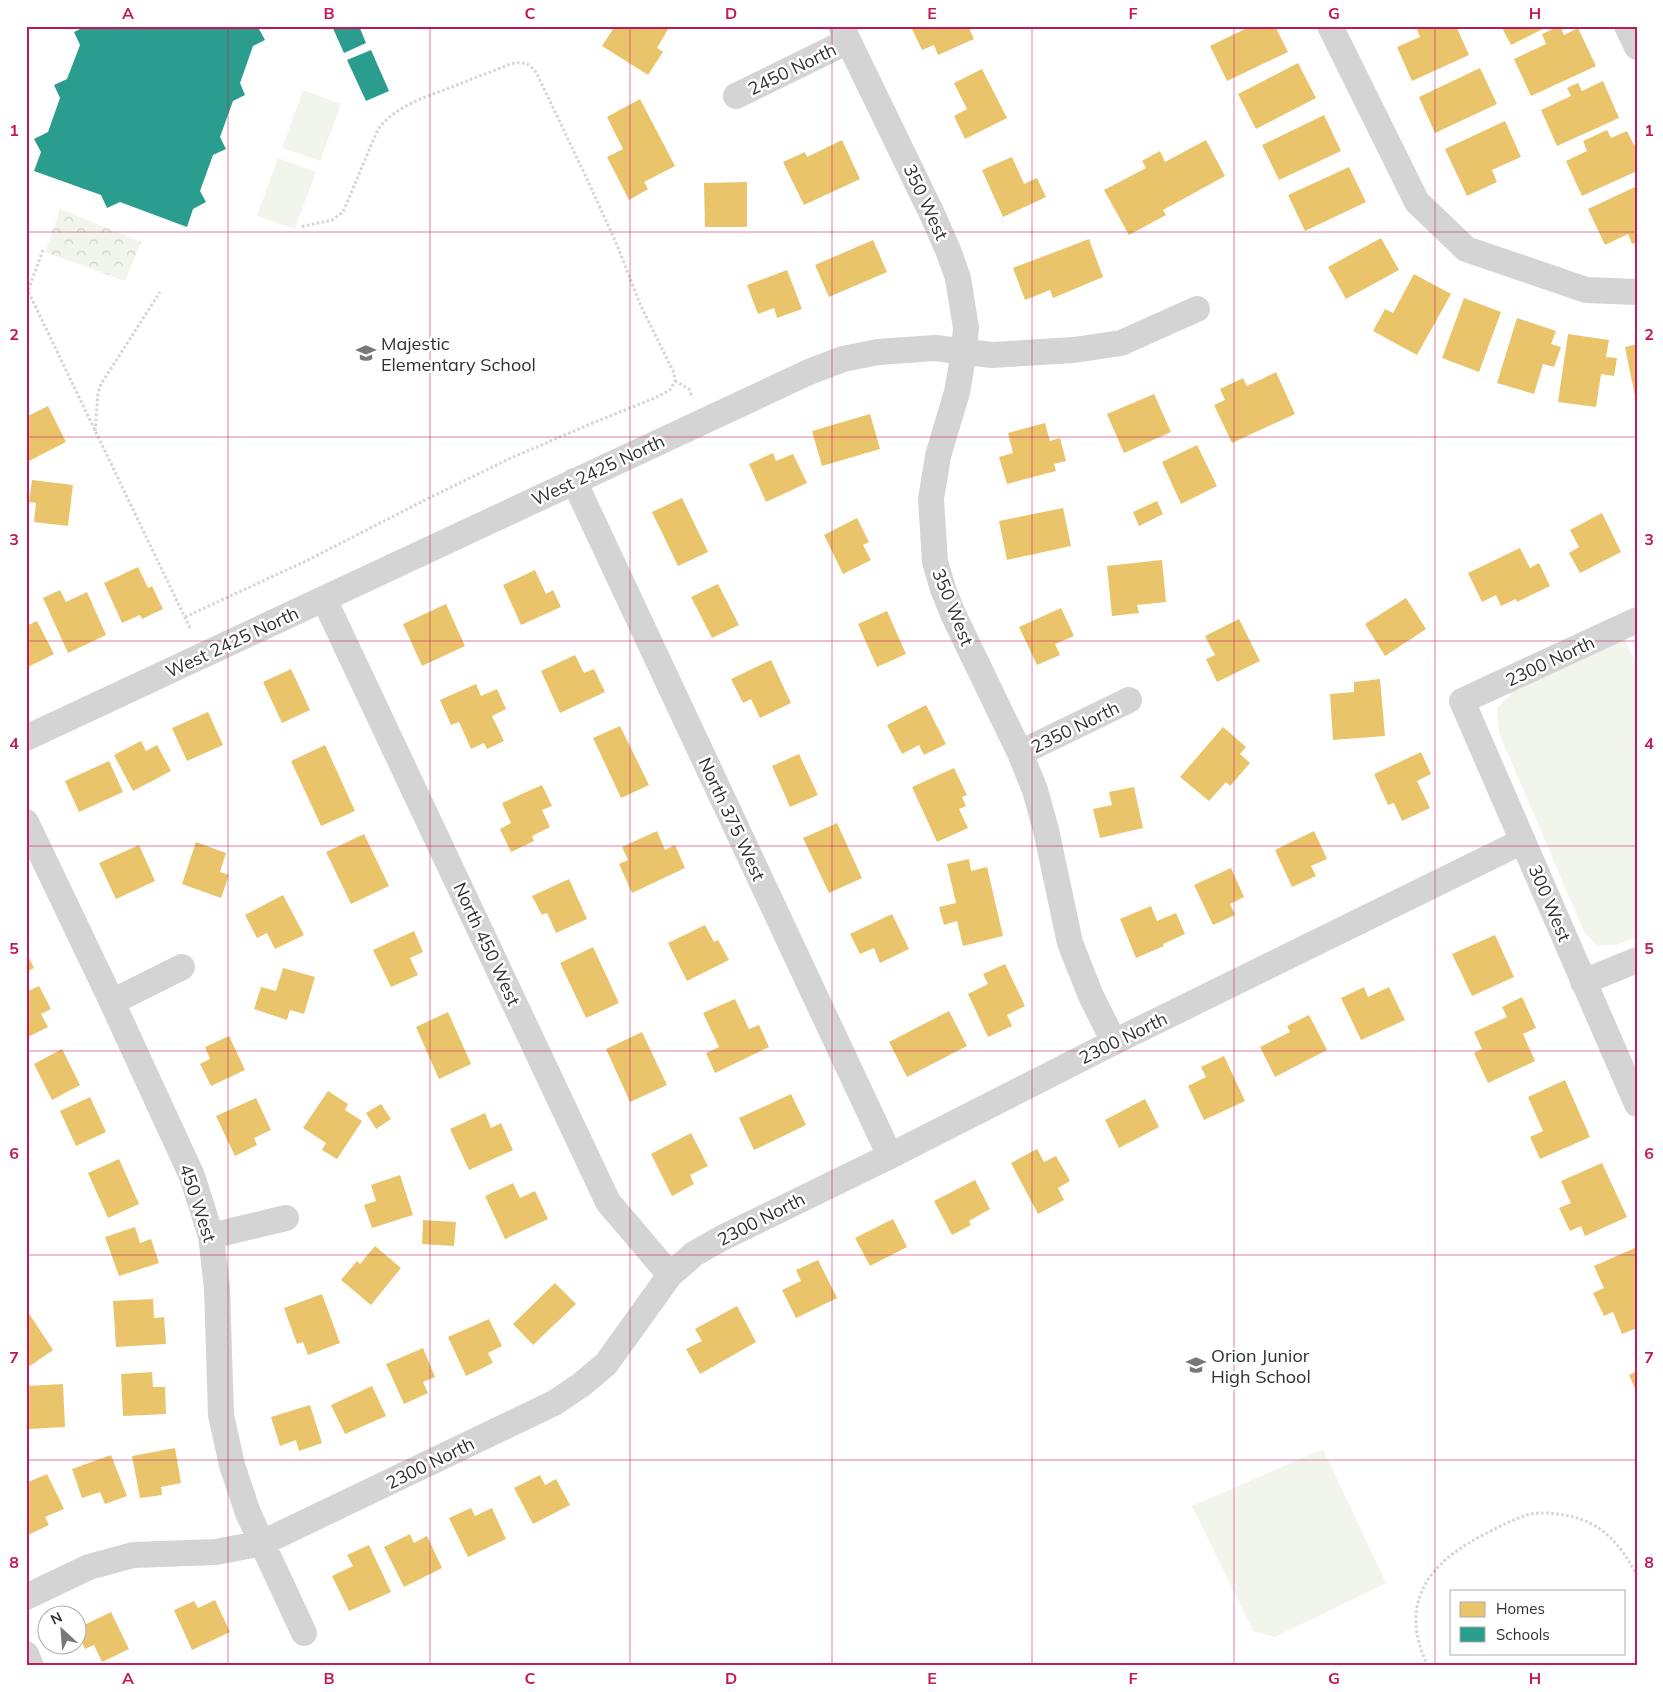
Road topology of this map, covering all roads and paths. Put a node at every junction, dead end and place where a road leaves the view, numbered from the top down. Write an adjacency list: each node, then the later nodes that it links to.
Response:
1 (1330, 26): 9 (street)
2 (1627, 26): 4 (street)
3 (844, 34): 5 (street, 2450 North); 11 (street, 350 West)
4 (1637, 47)
5 (736, 96)
6 (300, 227): 12 (path)
7 (43, 250): 14 (path)
8 (160, 292): 14 (path)
9 (1637, 292)
10 (1197, 309): 11 (street, West 2425 North)
11 (964, 352): 15 (street, West 2425 North); 23 (street, 350 West)
12 (675, 382): 13 (path); 17 (path)
13 (692, 396)
14 (95, 431): 17 (path)
15 (574, 481): 16 (street, West 2425 North); 32 (street, North 375 West)
16 (324, 599): 22 (street, West 2425 North); 35 (street, North 450 West)
17 (184, 617): 19 (path)
18 (1637, 620): 21 (street, 2300 North)
19 (190, 628)
20 (1129, 700): 23 (street, 2350 North)
21 (1462, 702): 25 (street, 300 West)
22 (26, 738)
23 (1020, 753): 30 (street, 350 West)
24 (26, 822): 29 (street, 450 West)
25 (1524, 841): 28 (street, 300 West); 30 (street, 2300 North)
26 (1637, 960): 28 (street)
27 (182, 967): 29 (street)
28 (1583, 982): 31 (street, 300 West)
29 (112, 1002): 34 (street, 450 West)
30 (1114, 1042): 32 (street, 2300 North)
31 (1637, 1104)
32 (890, 1156): 35 (street, 2300 North)
33 (286, 1218): 34 (street)
34 (211, 1236): 36 (street, 450 West)
35 (670, 1275): 36 (street, 2300 North)
36 (262, 1543): 38 (street, 2300 North); 39 (street, 450 West)
37 (1637, 1576): 42 (path)
38 (26, 1597)
39 (304, 1633)
40 (26, 1654): 41 (street)
41 (31, 1666)
42 (1428, 1666)

